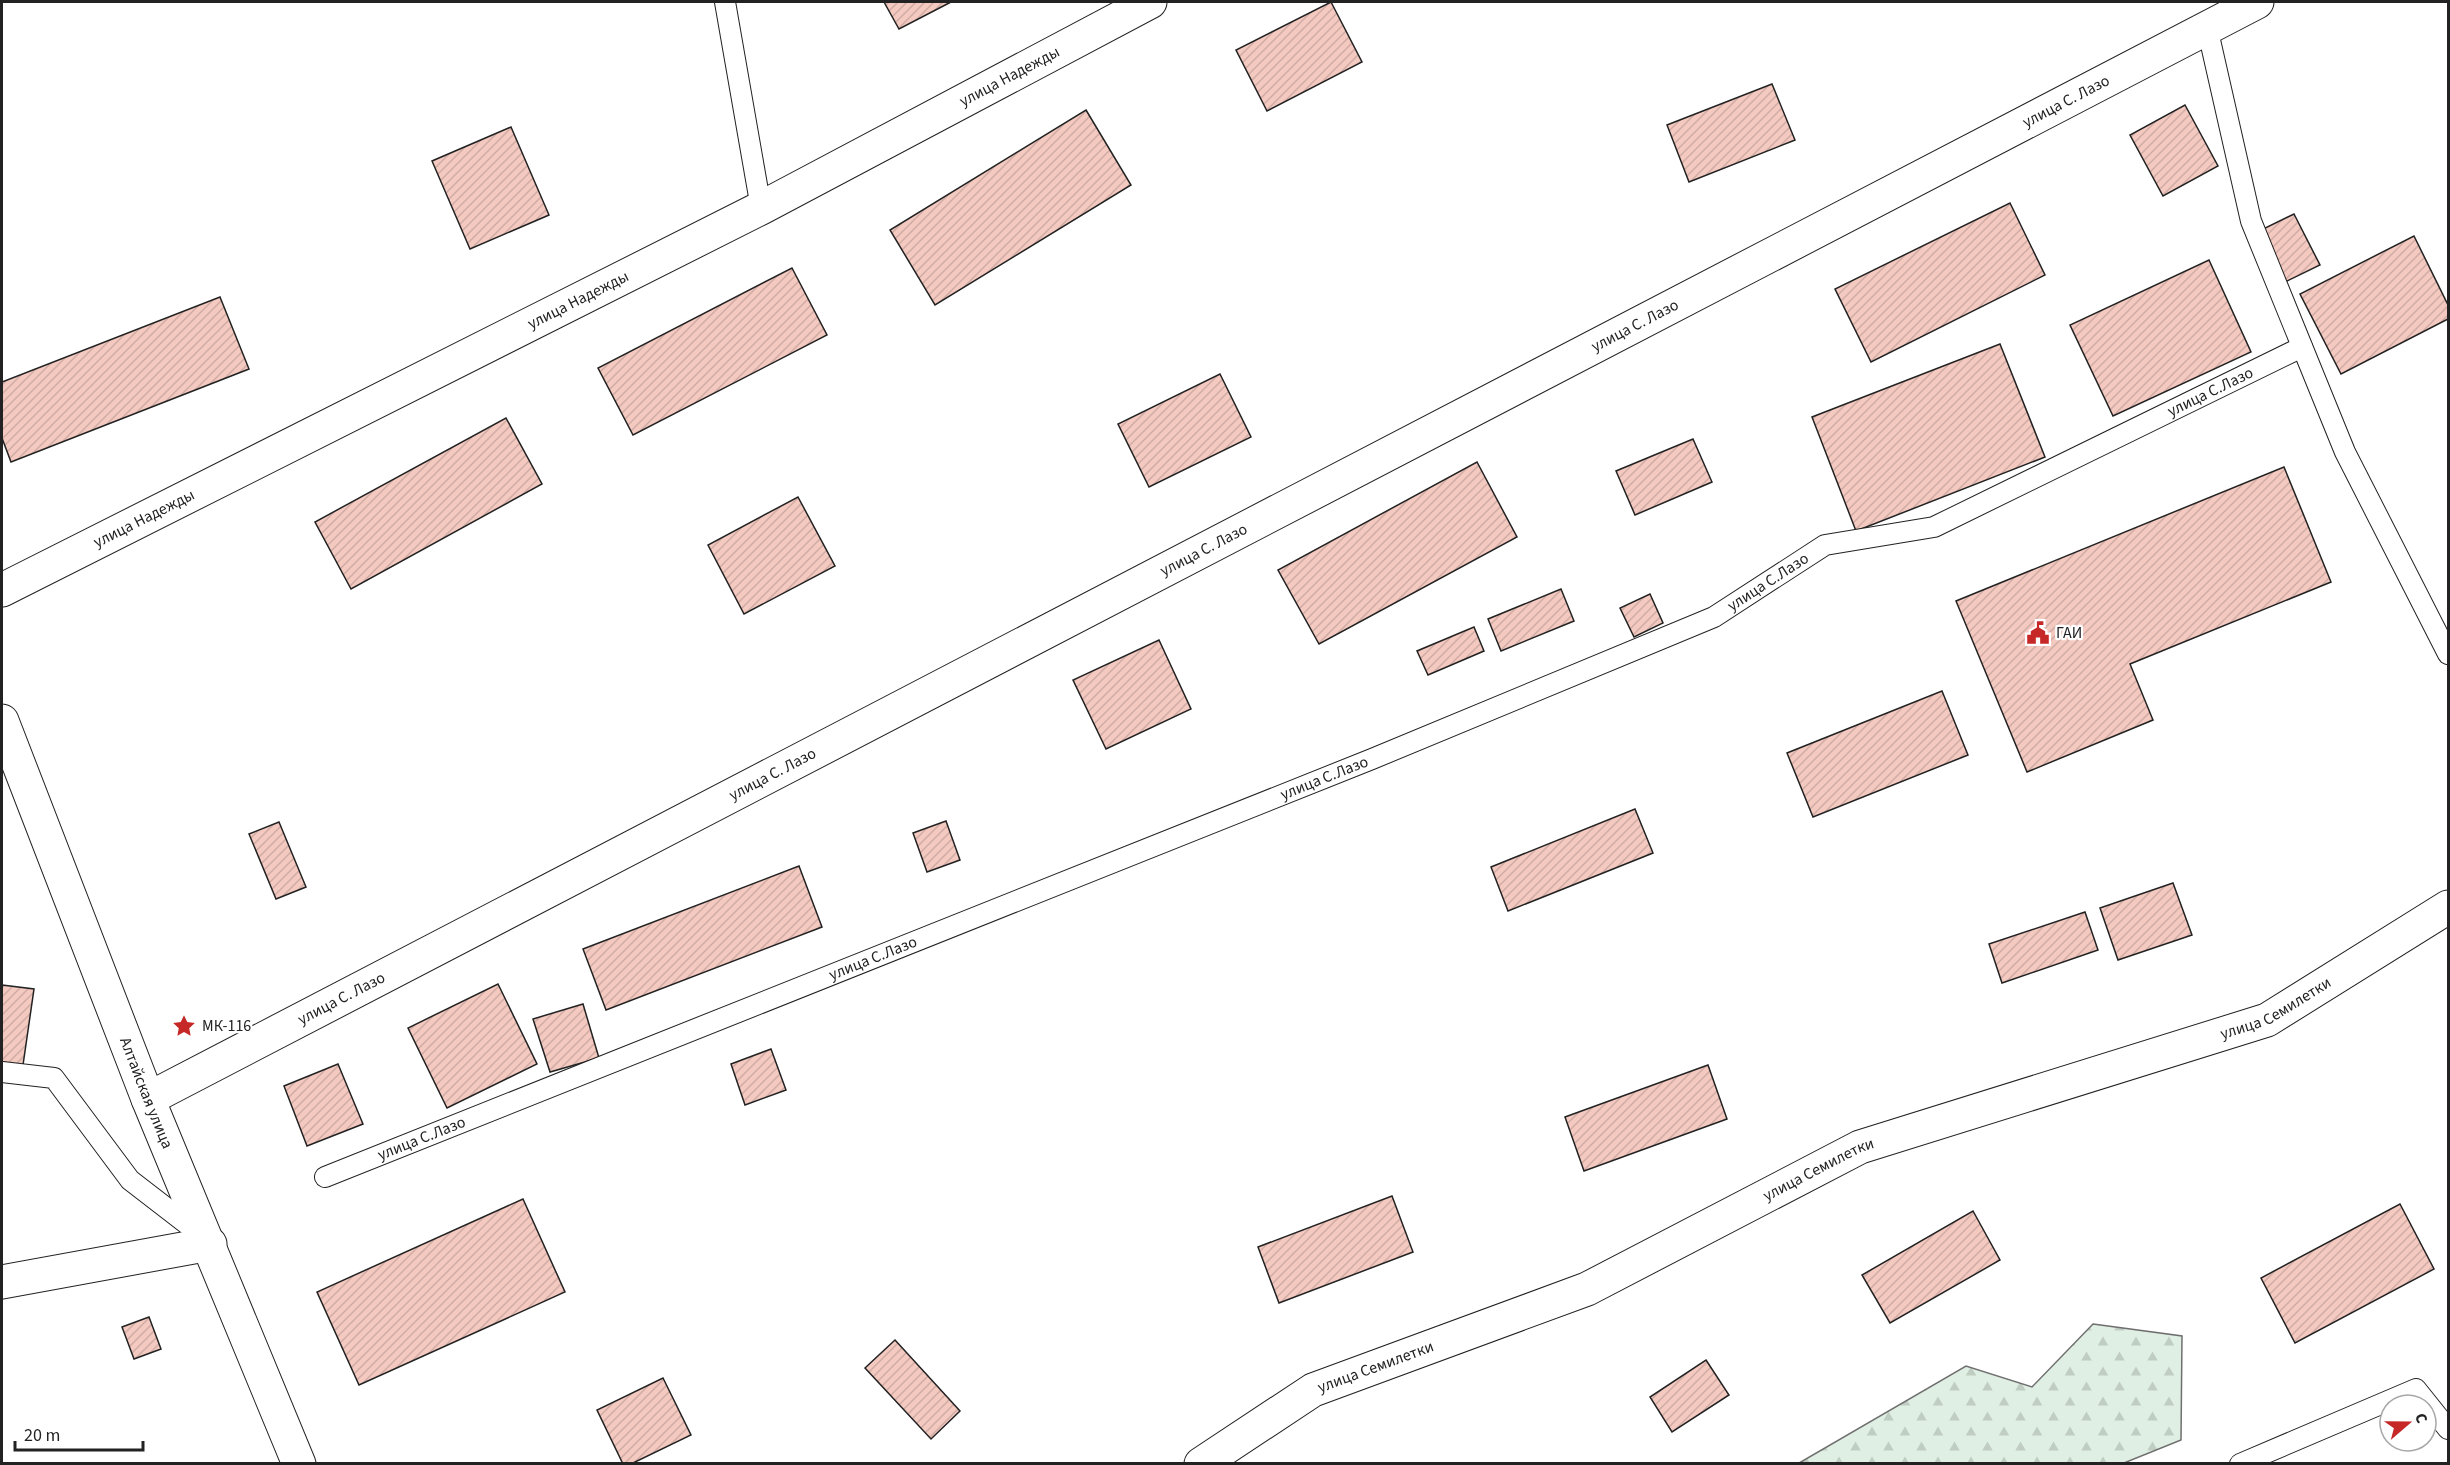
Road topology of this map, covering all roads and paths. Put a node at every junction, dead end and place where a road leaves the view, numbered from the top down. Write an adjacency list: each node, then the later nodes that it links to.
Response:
1 (725, 2): 5 (lane)
2 (1150, 2): 5 (street, улица Надежды)
3 (2256, 2): 4 (street, улица С. Лазо)
4 (2207, 27): 6 (lane); 12 (street, улица С. Лазо)
5 (762, 208): 7 (street, улица Надежды)
6 (2302, 347): 8 (lane); 13 (lane, улица С.Лазо)
7 (2, 590)
8 (2448, 654)
9 (2, 721): 12 (street, Алтайская улица)
10 (2448, 908): 18 (street, улица Семилетки)
11 (2, 1072): 14 (lane)
12 (148, 1099): 14 (street, Алтайская улица)
13 (325, 1177)
14 (208, 1242): 15 (street); 17 (street, Алтайская улица)
15 (2, 1282)
16 (2448, 1429): 19 (lane)
17 (299, 1464)
18 (1201, 1464)
19 (2240, 1464)

